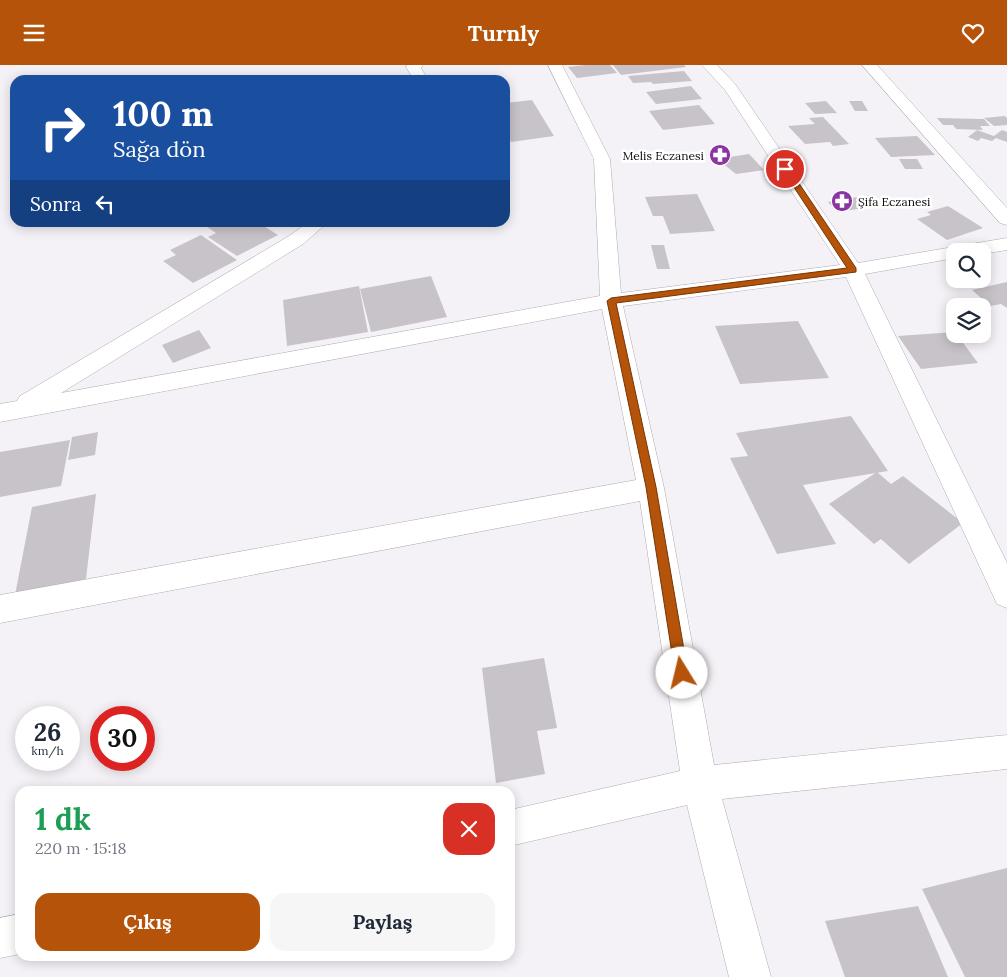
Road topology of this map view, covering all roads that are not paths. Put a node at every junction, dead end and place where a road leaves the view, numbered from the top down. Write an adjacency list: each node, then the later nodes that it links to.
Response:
1 (416, 65): 5 (street)
2 (555, 65): 12 (street)
3 (709, 65): 11 (street)
4 (869, 65): 6 (street)
5 (418, 75)
6 (1007, 219)
7 (313, 227): 13 (street)
8 (1007, 244): 9 (street)
9 (991, 246)
10 (946, 254): 11 (street)
11 (853, 270): 12 (street); 15 (street)
12 (611, 301): 13 (street); 14 (street)
13 (7, 412)
14 (651, 487): 16 (street); 18 (street)
15 (1007, 594)
16 (0, 609)
17 (1007, 753): 18 (street)
18 (700, 784): 19 (street); 22 (street)
19 (515, 827)
20 (15, 935): 21 (street)
21 (0, 938)
22 (750, 977)

